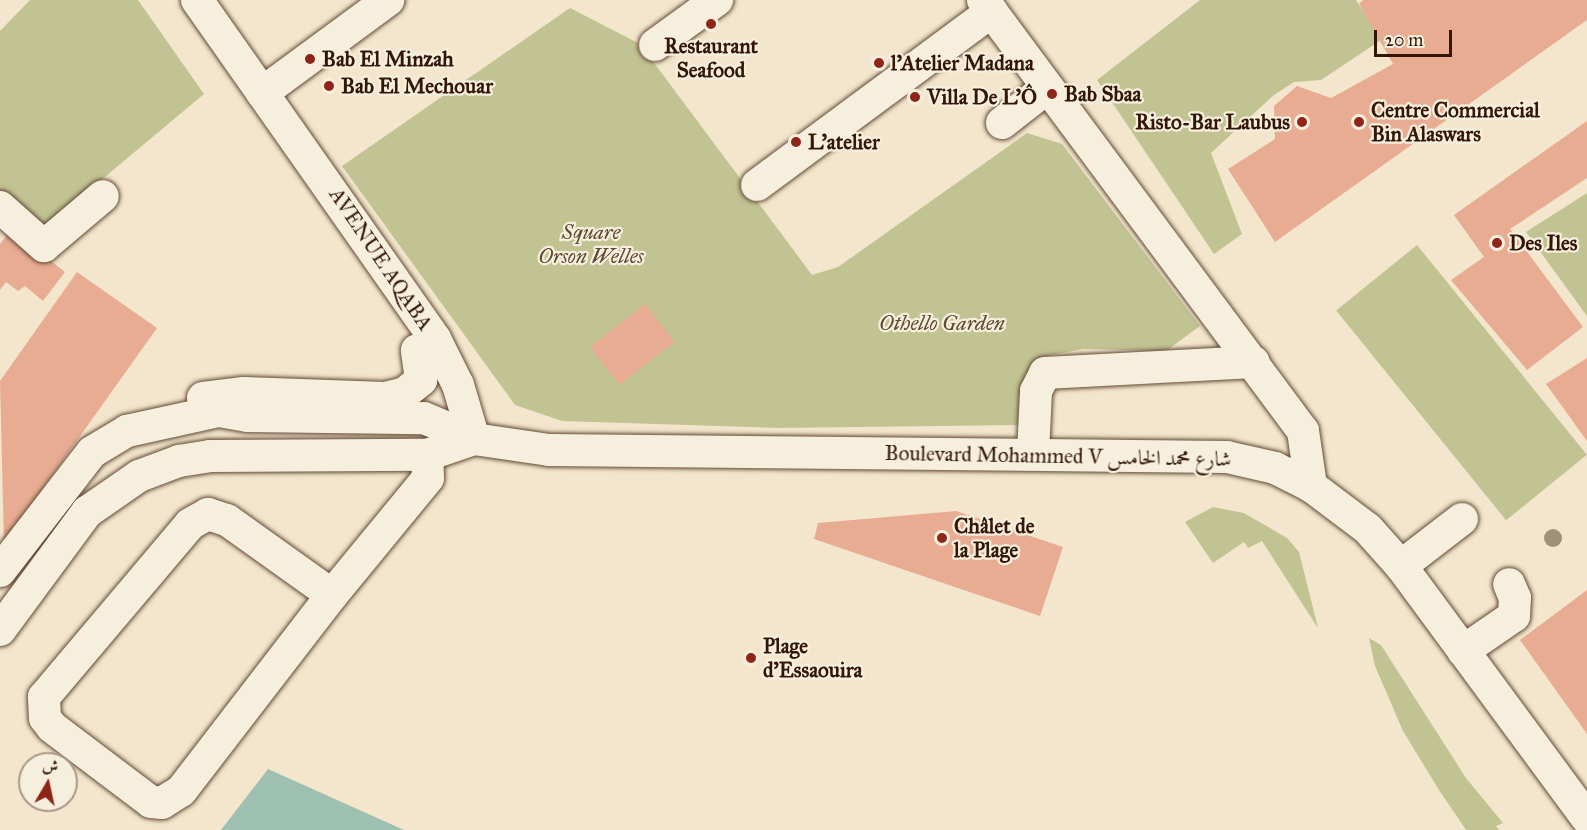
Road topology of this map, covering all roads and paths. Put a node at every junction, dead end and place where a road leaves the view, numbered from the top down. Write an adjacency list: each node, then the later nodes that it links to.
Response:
1 (197, 0): 7 (street, AVENUE AQABA)
2 (388, 0): 7 (street)
3 (717, 0): 5 (street)
4 (988, 6): 6 (street); 9 (street)
5 (655, 45)
6 (1050, 91): 8 (street); 13 (street)
7 (262, 93): 15 (street, AVENUE AQABA)
8 (1002, 123)
9 (757, 185)
10 (103, 196): 11 (street)
11 (0, 207)
12 (417, 350): 21 (street)
13 (1254, 362): 16 (street); 19 (street)
14 (248, 416): 15 (street); 17 (street); 23 (street)
15 (474, 439): 16 (street, Boulevard Mohammed V شارع محمد الخامس); 18 (street)
16 (1034, 453): 19 (street, Boulevard Mohammed V شارع محمد الخامس)
17 (250, 455): 18 (street); 26 (street)
18 (427, 455): 25 (street)
19 (1311, 486): 22 (street, Boulevard Mohammed V شارع محمد الخامس)
20 (1462, 519): 22 (street)
21 (0, 553)
22 (1401, 566): 27 (street, Boulevard Mohammed V شارع محمد الخامس)
23 (0, 571)
24 (1509, 584): 27 (street)
25 (332, 595): 25 (street)
26 (0, 630)
27 (1463, 651): 28 (street, Boulevard Mohammed V شارع محمد الخامس)
28 (1587, 818)

